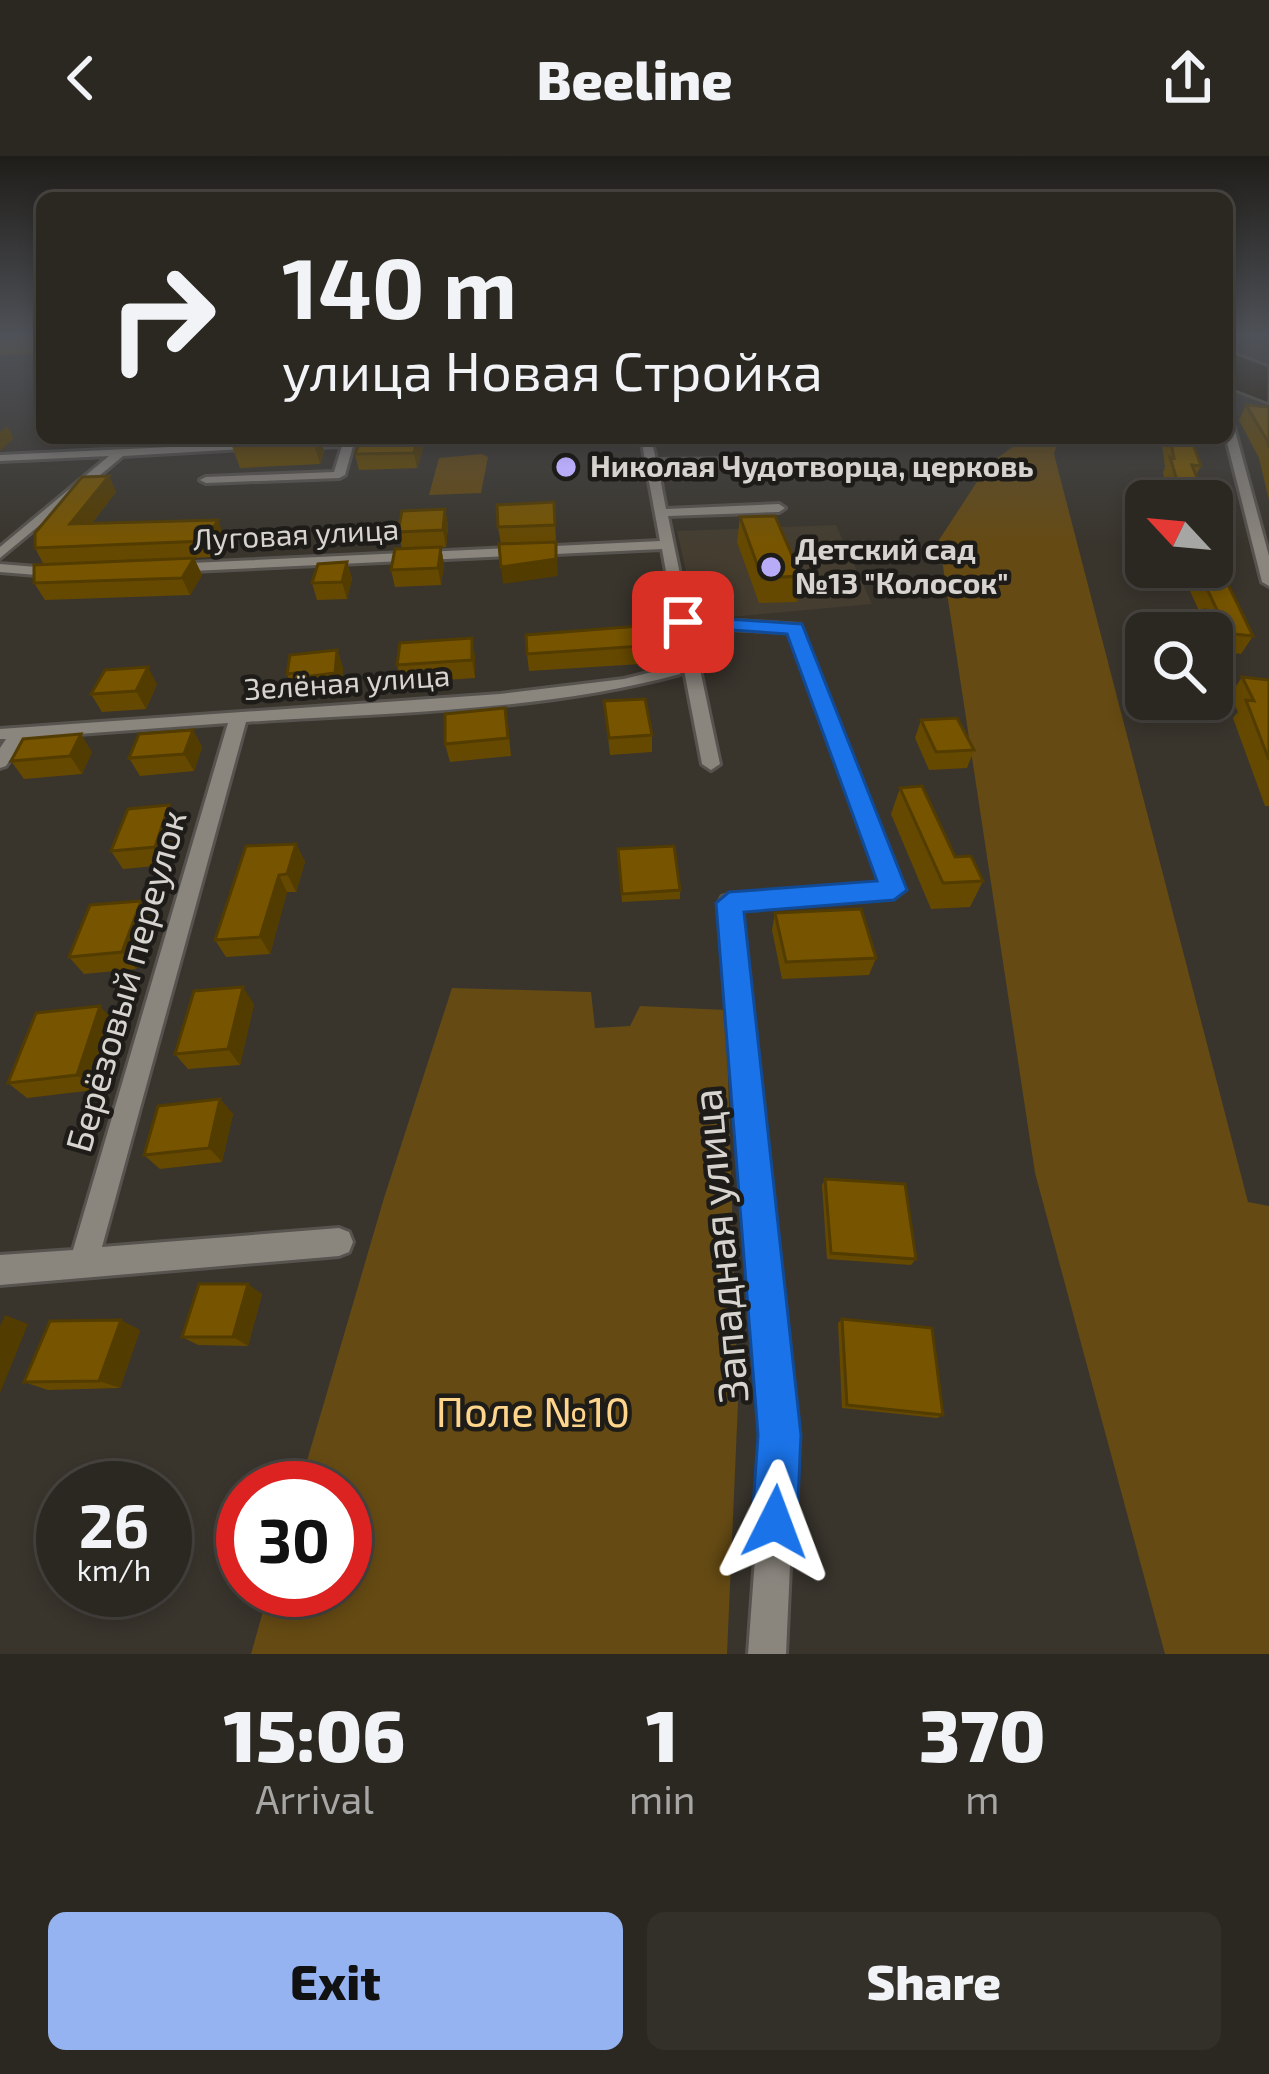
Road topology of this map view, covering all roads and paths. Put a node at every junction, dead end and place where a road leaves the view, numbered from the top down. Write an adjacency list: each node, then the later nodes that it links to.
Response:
1 (1233, 443): 20 (street)
2 (129, 444): 9 (street)
3 (317, 444): 6 (street)
4 (348, 444): 8 (street)
5 (647, 444): 12 (street)
6 (286, 445)
7 (266, 446): 8 (street)
8 (224, 448): 9 (street)
9 (120, 452): 10 (street); 16 (street)
10 (0, 458)
11 (740, 462): 12 (street)
12 (651, 464): 14 (street)
13 (779, 508): 14 (street)
14 (661, 513): 15 (street)
15 (667, 545): 18 (street, Луговая улица); 21 (street)
16 (0, 554)
17 (0, 568): 19 (street)
18 (156, 569)
19 (86, 572)
20 (1269, 582)
21 (683, 622): 22 (street); 30 (street, Западная улица)
22 (689, 656): 23 (street, Зелёная улица); 26 (street)
23 (238, 719): 24 (street, Зелёная улица); 28 (street, Берёзовый переулок)
24 (9, 733): 25 (street)
25 (0, 762)
26 (711, 764)
27 (339, 1242): 28 (street)
28 (83, 1263): 29 (street)
29 (0, 1270)
30 (767, 1654)

